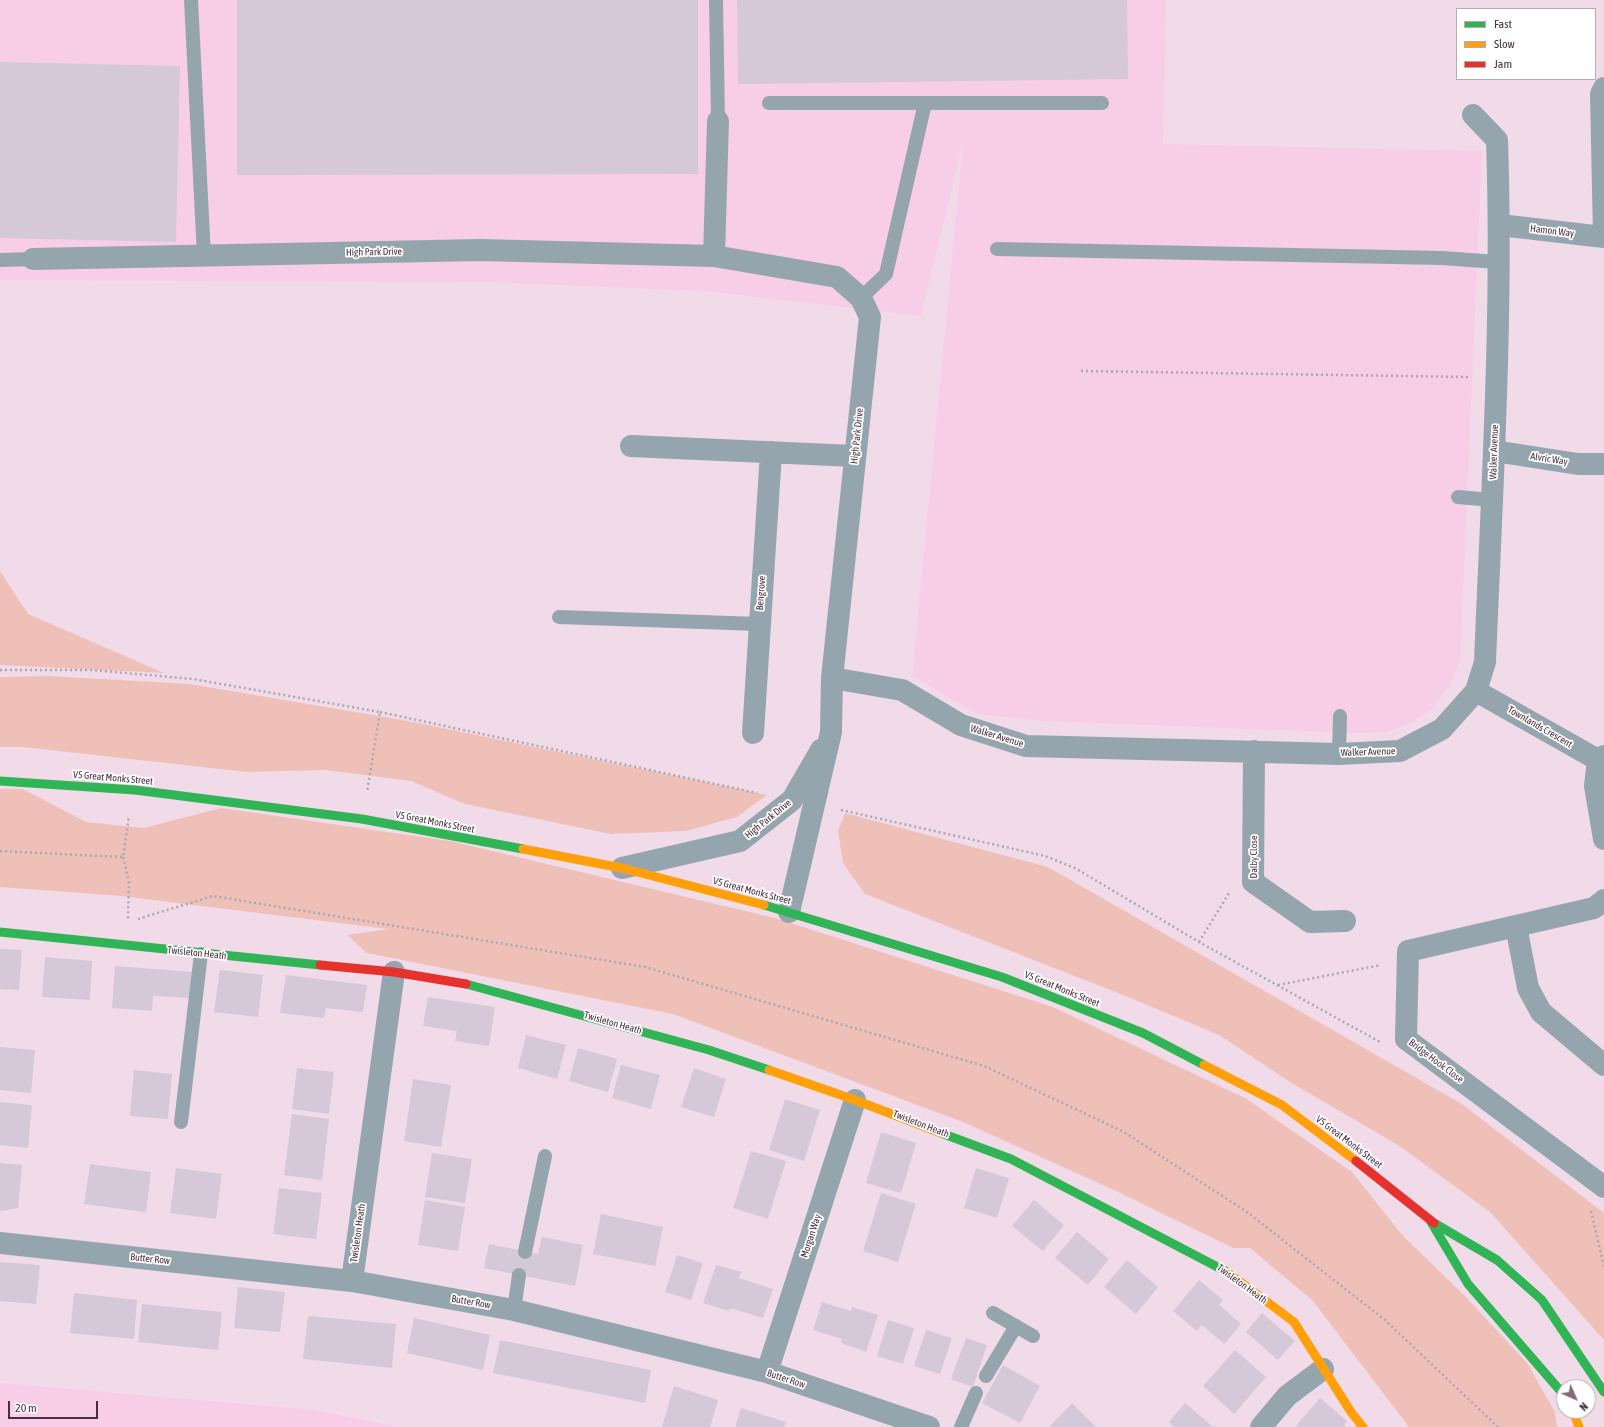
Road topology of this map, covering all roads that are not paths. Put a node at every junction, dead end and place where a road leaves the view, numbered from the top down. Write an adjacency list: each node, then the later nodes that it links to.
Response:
1 (191, 0): 12 (lane)
2 (716, 0): 8 (lane)
3 (1604, 88): 10 (street)
4 (769, 103): 5 (lane)
5 (925, 103): 6 (lane); 17 (lane)
6 (1102, 103)
7 (1473, 115): 9 (street, Walker Avenue)
8 (718, 121): 13 (street)
9 (1500, 225): 10 (street, Hamon Way); 16 (street, Walker Avenue)
10 (1604, 237)
11 (997, 249): 16 (lane)
12 (204, 256): 13 (street, High Park Drive); 14 (street, High Park Drive)
13 (714, 256): 17 (street, High Park Drive)
14 (33, 259): 15 (lane)
15 (0, 260)
16 (1498, 262): 19 (street, Walker Avenue)
17 (861, 298): 21 (street, High Park Drive)
18 (631, 446): 20 (street)
19 (1494, 451): 22 (street, Alvric Way); 24 (street, Walker Avenue)
20 (771, 452): 21 (street); 26 (street, Bengrove)
21 (854, 456): 27 (street, High Park Drive)
22 (1604, 464)
23 (1458, 497): 24 (lane)
24 (1492, 500): 28 (street, Walker Avenue)
25 (559, 617): 26 (lane)
26 (759, 624): 31 (street, Bengrove)
27 (832, 678): 30 (street, High Park Drive); 32 (street, Walker Avenue)
28 (1476, 691): 33 (street, Walker Avenue); 34 (street, Townlands Crescent)
29 (1340, 716): 33 (lane)
30 (831, 732): 37 (street, High Park Drive); 39 (street, High Park Drive)
31 (753, 733)
32 (1254, 751): 33 (street, Walker Avenue); 40 (street, Dalby Close)
33 (1339, 754)
34 (1601, 758): 36 (street)
35 (0, 781): 37 (street, V5 Great Monks Street)
36 (1604, 839)
37 (622, 868): 39 (street, V5 Great Monks Street)
38 (1604, 900): 41 (street)
39 (789, 912): 50 (street, V5 Great Monks Street)
40 (1344, 922)
41 (1516, 926): 45 (street); 49 (street, Bridge Hook Close)
42 (0, 932): 43 (street, Twisleton Heath)
43 (201, 954): 44 (street, Twisleton Heath); 47 (lane)
44 (394, 972): 46 (street, Twisleton Heath); 54 (street, Twisleton Heath)
45 (1604, 1065)
46 (855, 1100): 61 (street, Twisleton Heath); 62 (street, Morgan Way)
47 (181, 1122)
48 (545, 1156): 52 (lane)
49 (1604, 1187)
50 (1430, 1221): 59 (street, V5 Great Monks Street); 64 (street, V5 Great Monks Street)
51 (0, 1242): 54 (street, Butter Row)
52 (525, 1252)
53 (519, 1275): 55 (lane)
54 (352, 1281): 55 (street, Butter Row)
55 (514, 1310): 62 (street, Butter Row)
56 (993, 1313): 57 (lane)
57 (1016, 1326): 58 (lane); 63 (lane)
58 (1032, 1336)
59 (1577, 1350): 60 (street); 65 (street, V5 Great Monks Street)
60 (1597, 1362)
61 (1323, 1369): 69 (street); 70 (street, Twisleton Heath)
62 (766, 1372): 67 (street, Butter Row)
63 (986, 1376)
64 (1556, 1386)
65 (1604, 1392)
66 (976, 1393): 68 (lane)
67 (929, 1427)
68 (961, 1427)
69 (1261, 1427)
70 (1363, 1427)

